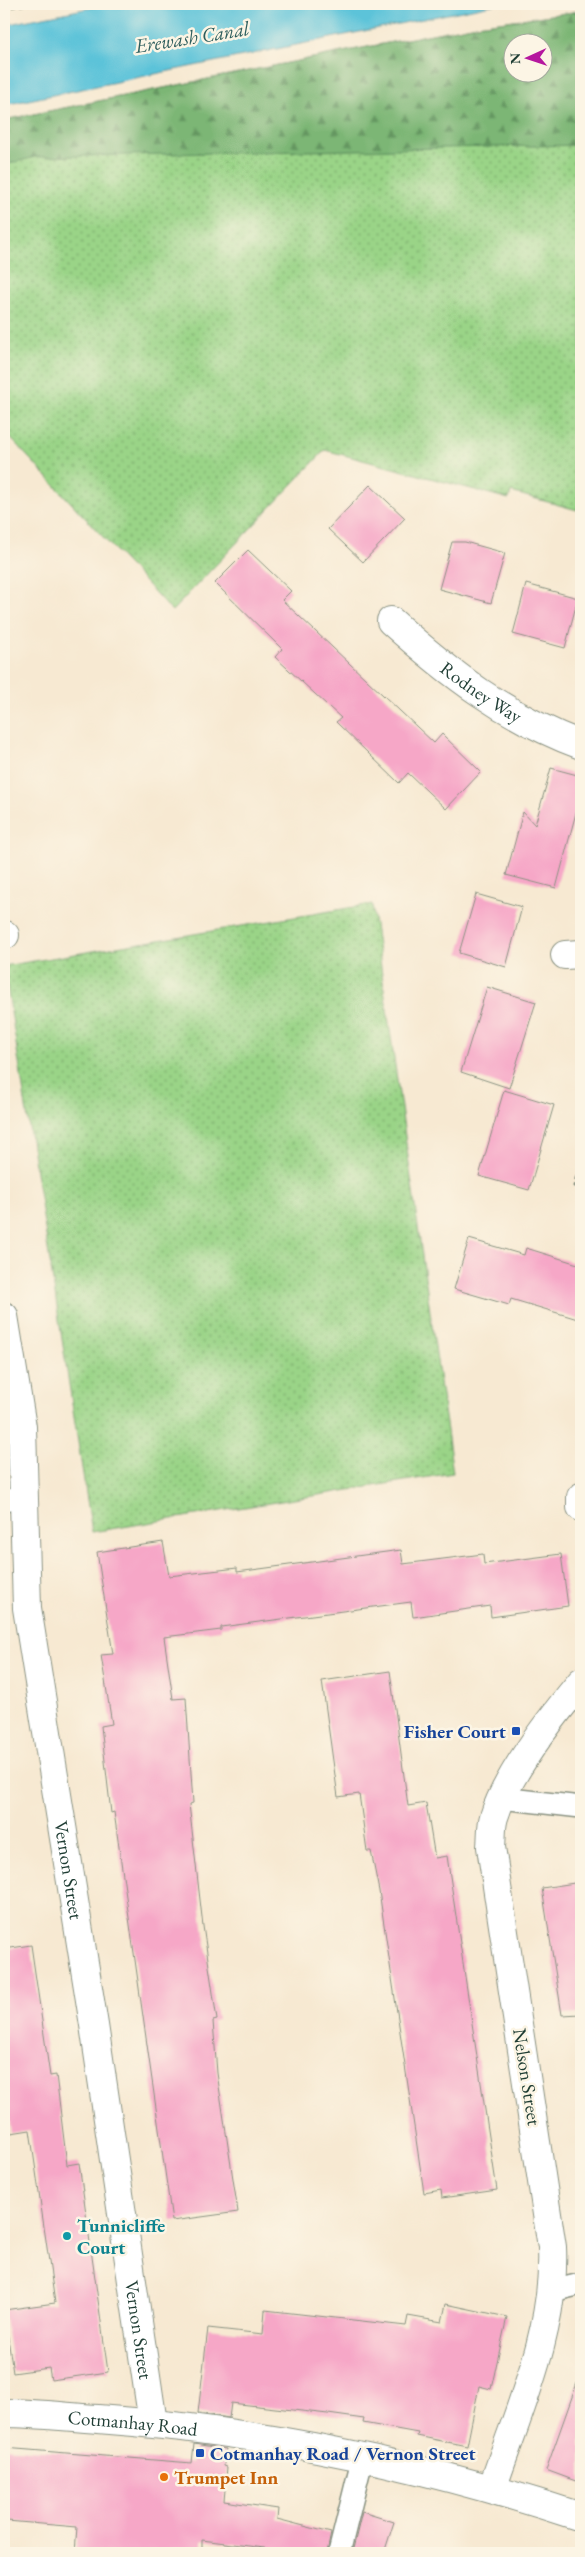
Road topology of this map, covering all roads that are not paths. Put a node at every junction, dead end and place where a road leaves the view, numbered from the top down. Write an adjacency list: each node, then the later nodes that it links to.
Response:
1 (391, 621): 2 (street, Rodney Way)
2 (581, 746)
3 (4, 1316): 5 (street, Vernon Street)
4 (581, 1497): 6 (street)
5 (14, 1499): 13 (street, Vernon Street)
6 (581, 1507)
7 (581, 1682): 8 (street, Nelson Street)
8 (500, 1798): 9 (lane); 11 (street, Nelson Street)
9 (581, 1807)
10 (581, 2284): 11 (lane)
11 (552, 2291): 15 (street, Nelson Street)
12 (4, 2413): 13 (street, Cotmanhay Road)
13 (153, 2423): 14 (street, Cotmanhay Road)
14 (363, 2456): 15 (street, Cotmanhay Road); 17 (lane)
15 (492, 2490): 16 (street, Cotmanhay Road)
16 (581, 2517)
17 (339, 2553)

